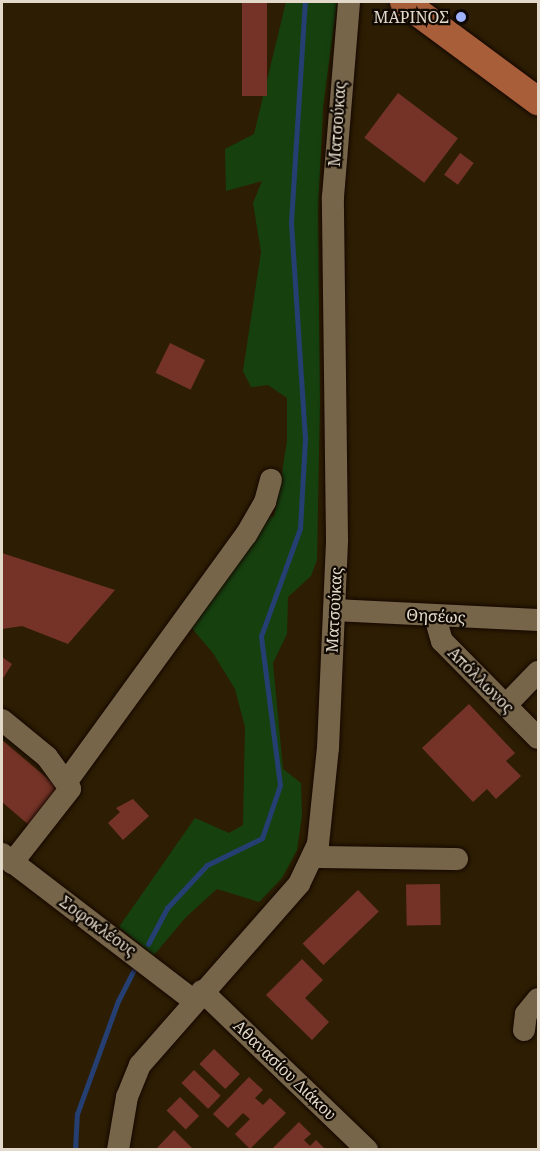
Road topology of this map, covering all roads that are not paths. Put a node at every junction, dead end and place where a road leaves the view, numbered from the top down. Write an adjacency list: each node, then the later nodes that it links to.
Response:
1 (349, 2): 5 (street, Ματσούκας)
2 (404, 2): 3 (main road)
3 (538, 101)
4 (271, 480): 12 (street)
5 (334, 610): 6 (street, Θησέως); 13 (street, Ματσούκας)
6 (435, 617): 7 (street, Θησέως); 9 (street, Απόλλωνος)
7 (538, 620)
8 (538, 672): 9 (street)
9 (506, 705): 11 (street, Απόλλωνος)
10 (2, 720): 12 (street)
11 (538, 738)
12 (67, 781): 14 (street)
13 (315, 857): 15 (street); 16 (street, Ματσούκας)
14 (7, 858): 16 (street, Σοφοκλέους)
15 (457, 859)
16 (198, 996): 19 (street, Ματσούκας); 20 (street, Αθανασίου Διάκου)
17 (538, 999): 18 (street)
18 (524, 1030)
19 (118, 1149)
20 (367, 1149)

